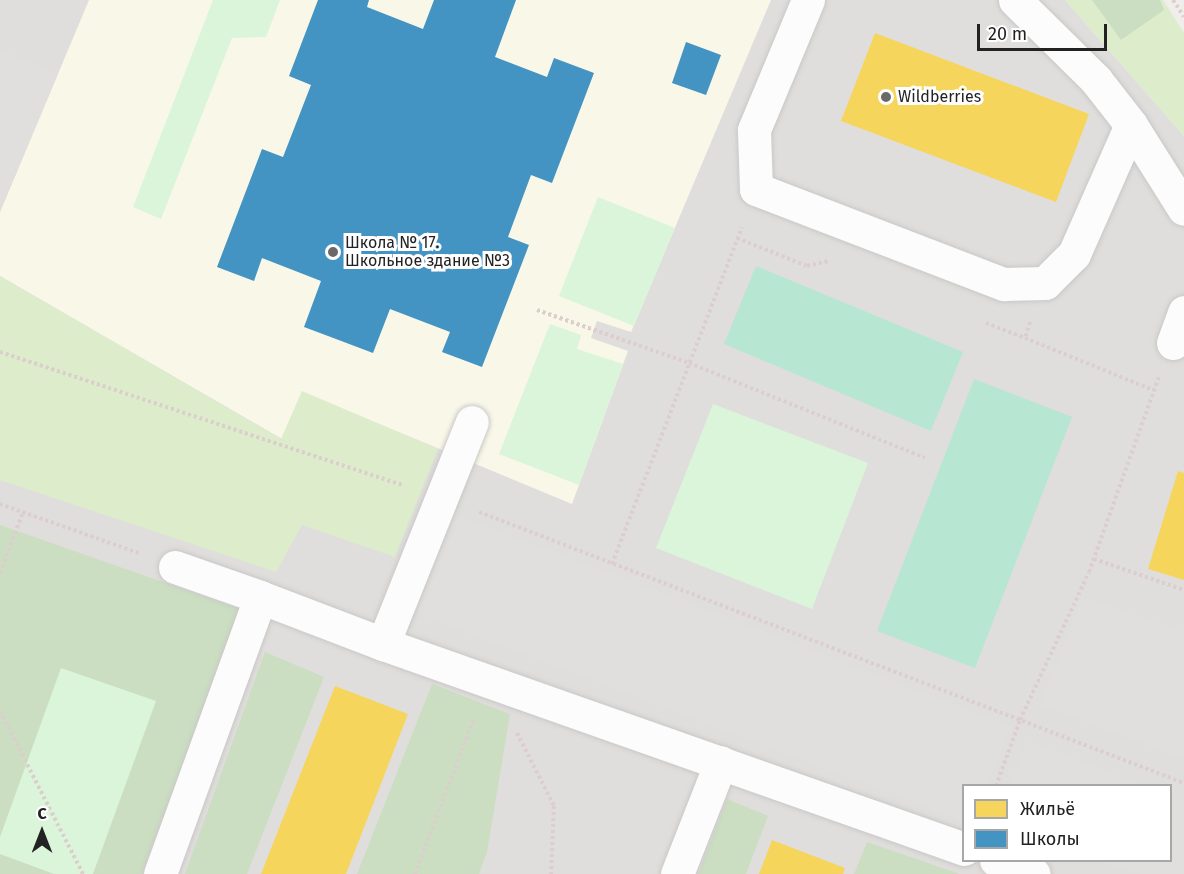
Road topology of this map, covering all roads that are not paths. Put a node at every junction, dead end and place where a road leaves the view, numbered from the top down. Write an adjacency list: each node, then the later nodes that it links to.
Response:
1 (808, 0): 3 (lane)
2 (1015, 0): 3 (lane)
3 (1131, 125): 4 (lane)
4 (1184, 209)
5 (1184, 312): 6 (lane)
6 (1173, 343)
7 (472, 422): 10 (lane)
8 (175, 567): 9 (lane)
9 (260, 597): 10 (lane); 14 (lane)
10 (383, 644): 11 (lane)
11 (721, 762): 12 (lane); 15 (lane)
12 (962, 849)
13 (999, 862): 16 (lane)
14 (160, 874)
15 (677, 874)
16 (1034, 874)

